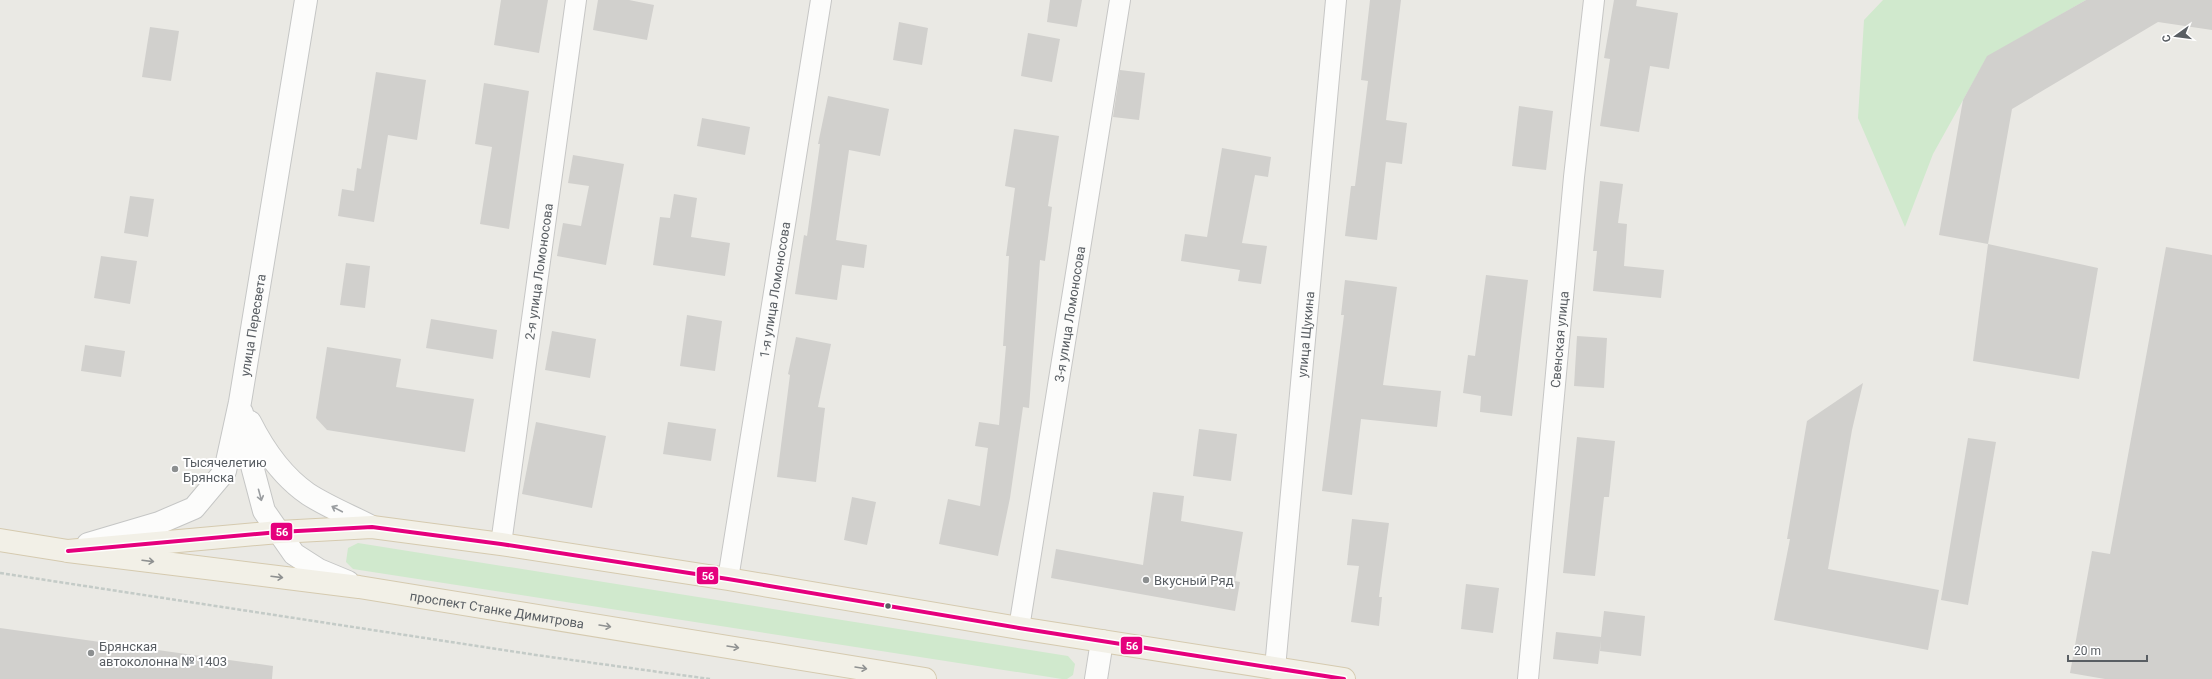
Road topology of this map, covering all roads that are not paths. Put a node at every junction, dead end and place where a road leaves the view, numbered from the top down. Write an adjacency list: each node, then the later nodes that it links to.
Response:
1 (306, 0): 7 (main road, улица Пересвета)
2 (576, 0): 11 (street, 2-я улица Ломоносова)
3 (821, 0): 13 (street, 1-я улица Ломоносова)
4 (1120, 0): 15 (street, 3-я улица Ломоносова)
5 (1336, 0): 17 (street, улица Щукина)
6 (1594, 0): 21 (street, Свенская улица)
7 (240, 402): 8 (main road, one-way to 7); 9 (main road, one-way to 9); 12 (main road, улица Пересвета)
8 (372, 527): 9 (main road, проспект Станке Димитрова); 11 (main road, проспект Станке Димитрова)
9 (279, 532): 12 (main road, проспект Станке Димитрова); 14 (main road)
10 (0, 540): 12 (main road, проспект Станке Димитрова)
11 (501, 544): 13 (main road, проспект Станке Димитрова)
12 (68, 551): 14 (main road, проспект Станке Димитрова, one-way to 14)
13 (728, 578): 15 (main road, проспект Станке Димитрова)
14 (359, 587): 18 (main road, проспект Станке Димитрова, one-way to 18)
15 (1019, 628): 16 (main road, проспект Станке Димитрова)
16 (1102, 641): 17 (main road, проспект Станке Димитрова); 19 (main road)
17 (1275, 668): 20 (main road, проспект Станке Димитрова)
18 (925, 679)
19 (1096, 679)
20 (1344, 679)
21 (1528, 679)

